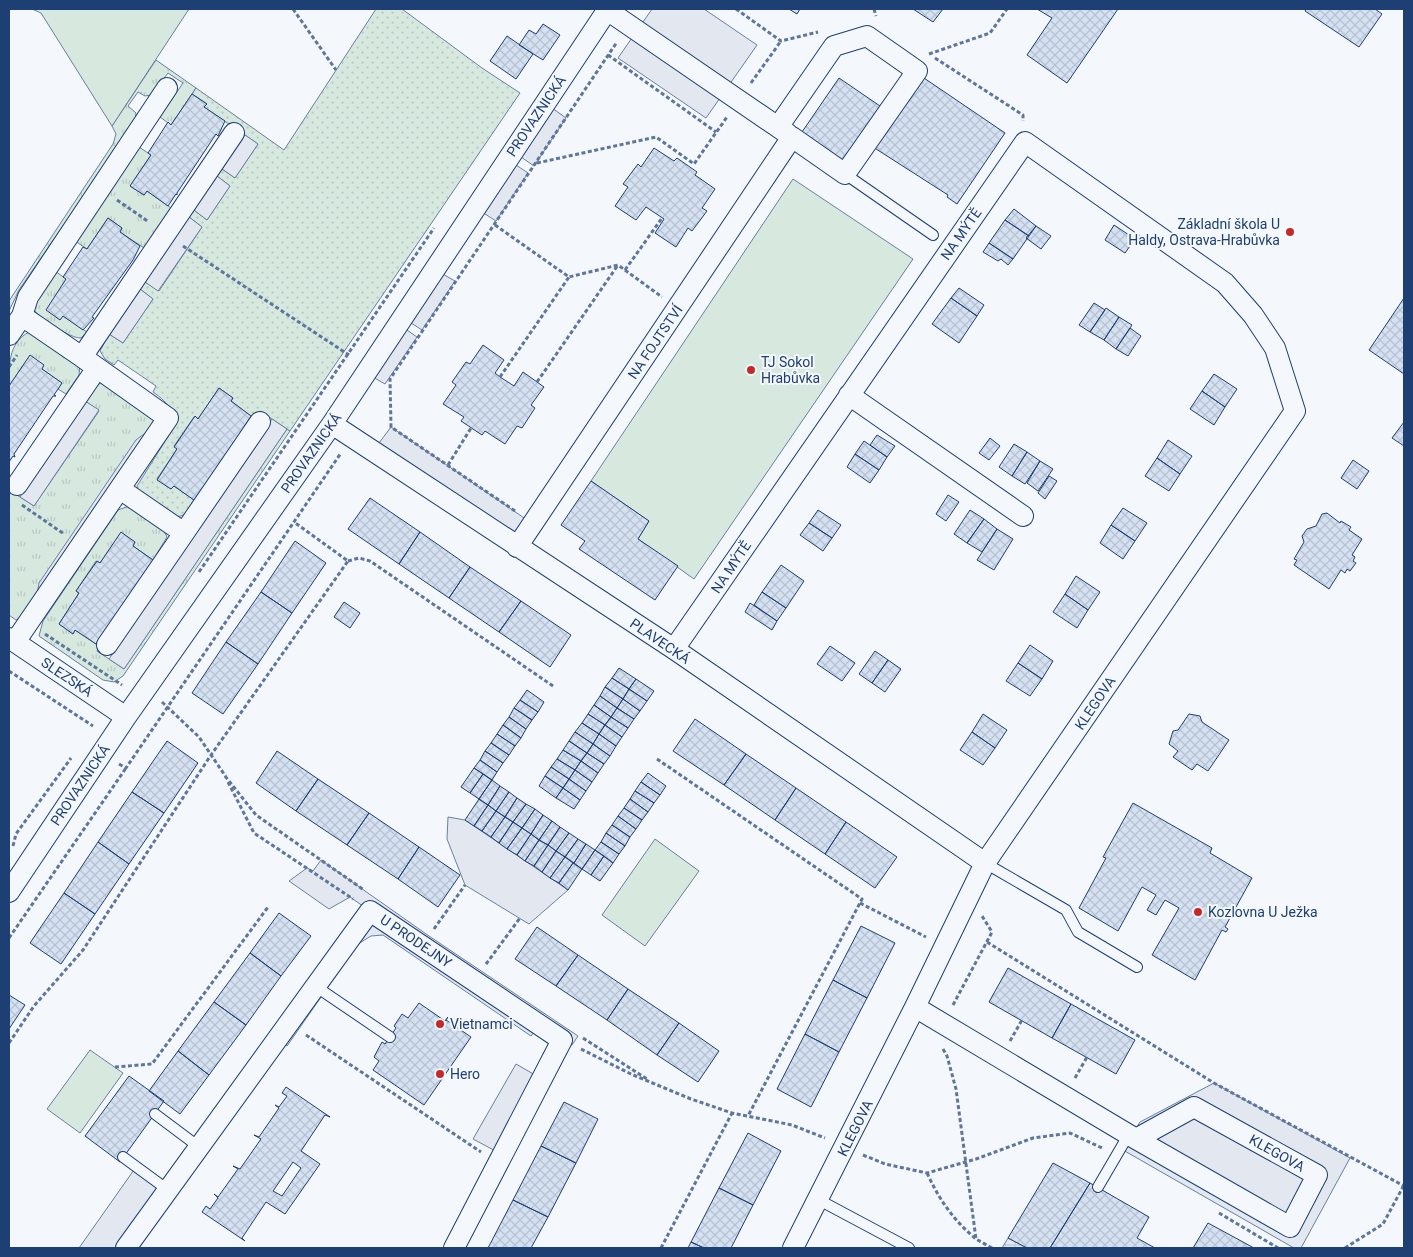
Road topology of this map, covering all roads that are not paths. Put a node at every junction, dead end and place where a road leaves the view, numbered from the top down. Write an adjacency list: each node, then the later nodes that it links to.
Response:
1 (607, 9): 3 (street); 13 (street, PROVAZNICKÁ)
2 (167, 88): 7 (street)
3 (785, 132): 5 (street); 5 (street, NA FOJTSTVÍ); 18 (street, NA FOJTSTVÍ)
4 (234, 133): 9 (street)
5 (845, 174): 6 (lane)
6 (933, 235)
7 (22, 316): 8 (street); 9 (street)
8 (9, 335)
9 (89, 362): 14 (street); 15 (street)
10 (849, 395): 11 (street, NA MÝTĚ); 16 (street); 21 (street, NA MÝTĚ)
11 (1295, 411): 23 (street, KLEGOVA)
12 (260, 422): 17 (street)
13 (332, 424): 18 (street, PLAVECKÁ); 22 (street, PROVAZNICKÁ)
14 (17, 485)
15 (120, 489): 17 (street); 19 (street)
16 (1023, 516)
17 (184, 533): 20 (street)
18 (517, 547): 21 (street, PLAVECKÁ)
19 (12, 640): 22 (street, SLEZSKÁ)
20 (107, 645)
21 (674, 650): 23 (street, PLAVECKÁ)
22 (126, 717): 24 (street, PROVAZNICKÁ)
23 (985, 863): 25 (lane); 27 (street, KLEGOVA)
24 (9, 892)
25 (1137, 967)
26 (316, 986): 28 (lane); 31 (street, U PRODEJNY); 37 (street, U PRODEJNY)
27 (916, 1007): 30 (street, KLEGOVA); 35 (street, KLEGOVA)
28 (390, 1037)
29 (155, 1114): 31 (lane)
30 (1132, 1137): 30 (street, KLEGOVA); 34 (lane)
31 (199, 1147): 33 (street, U PRODEJNY)
32 (123, 1157): 33 (lane)
33 (173, 1183): 36 (street, U PRODEJNY)
34 (1098, 1187)
35 (818, 1200): 38 (street, KLEGOVA); 39 (lane)
36 (126, 1248)
37 (454, 1248)
38 (793, 1248)
39 (909, 1248)

